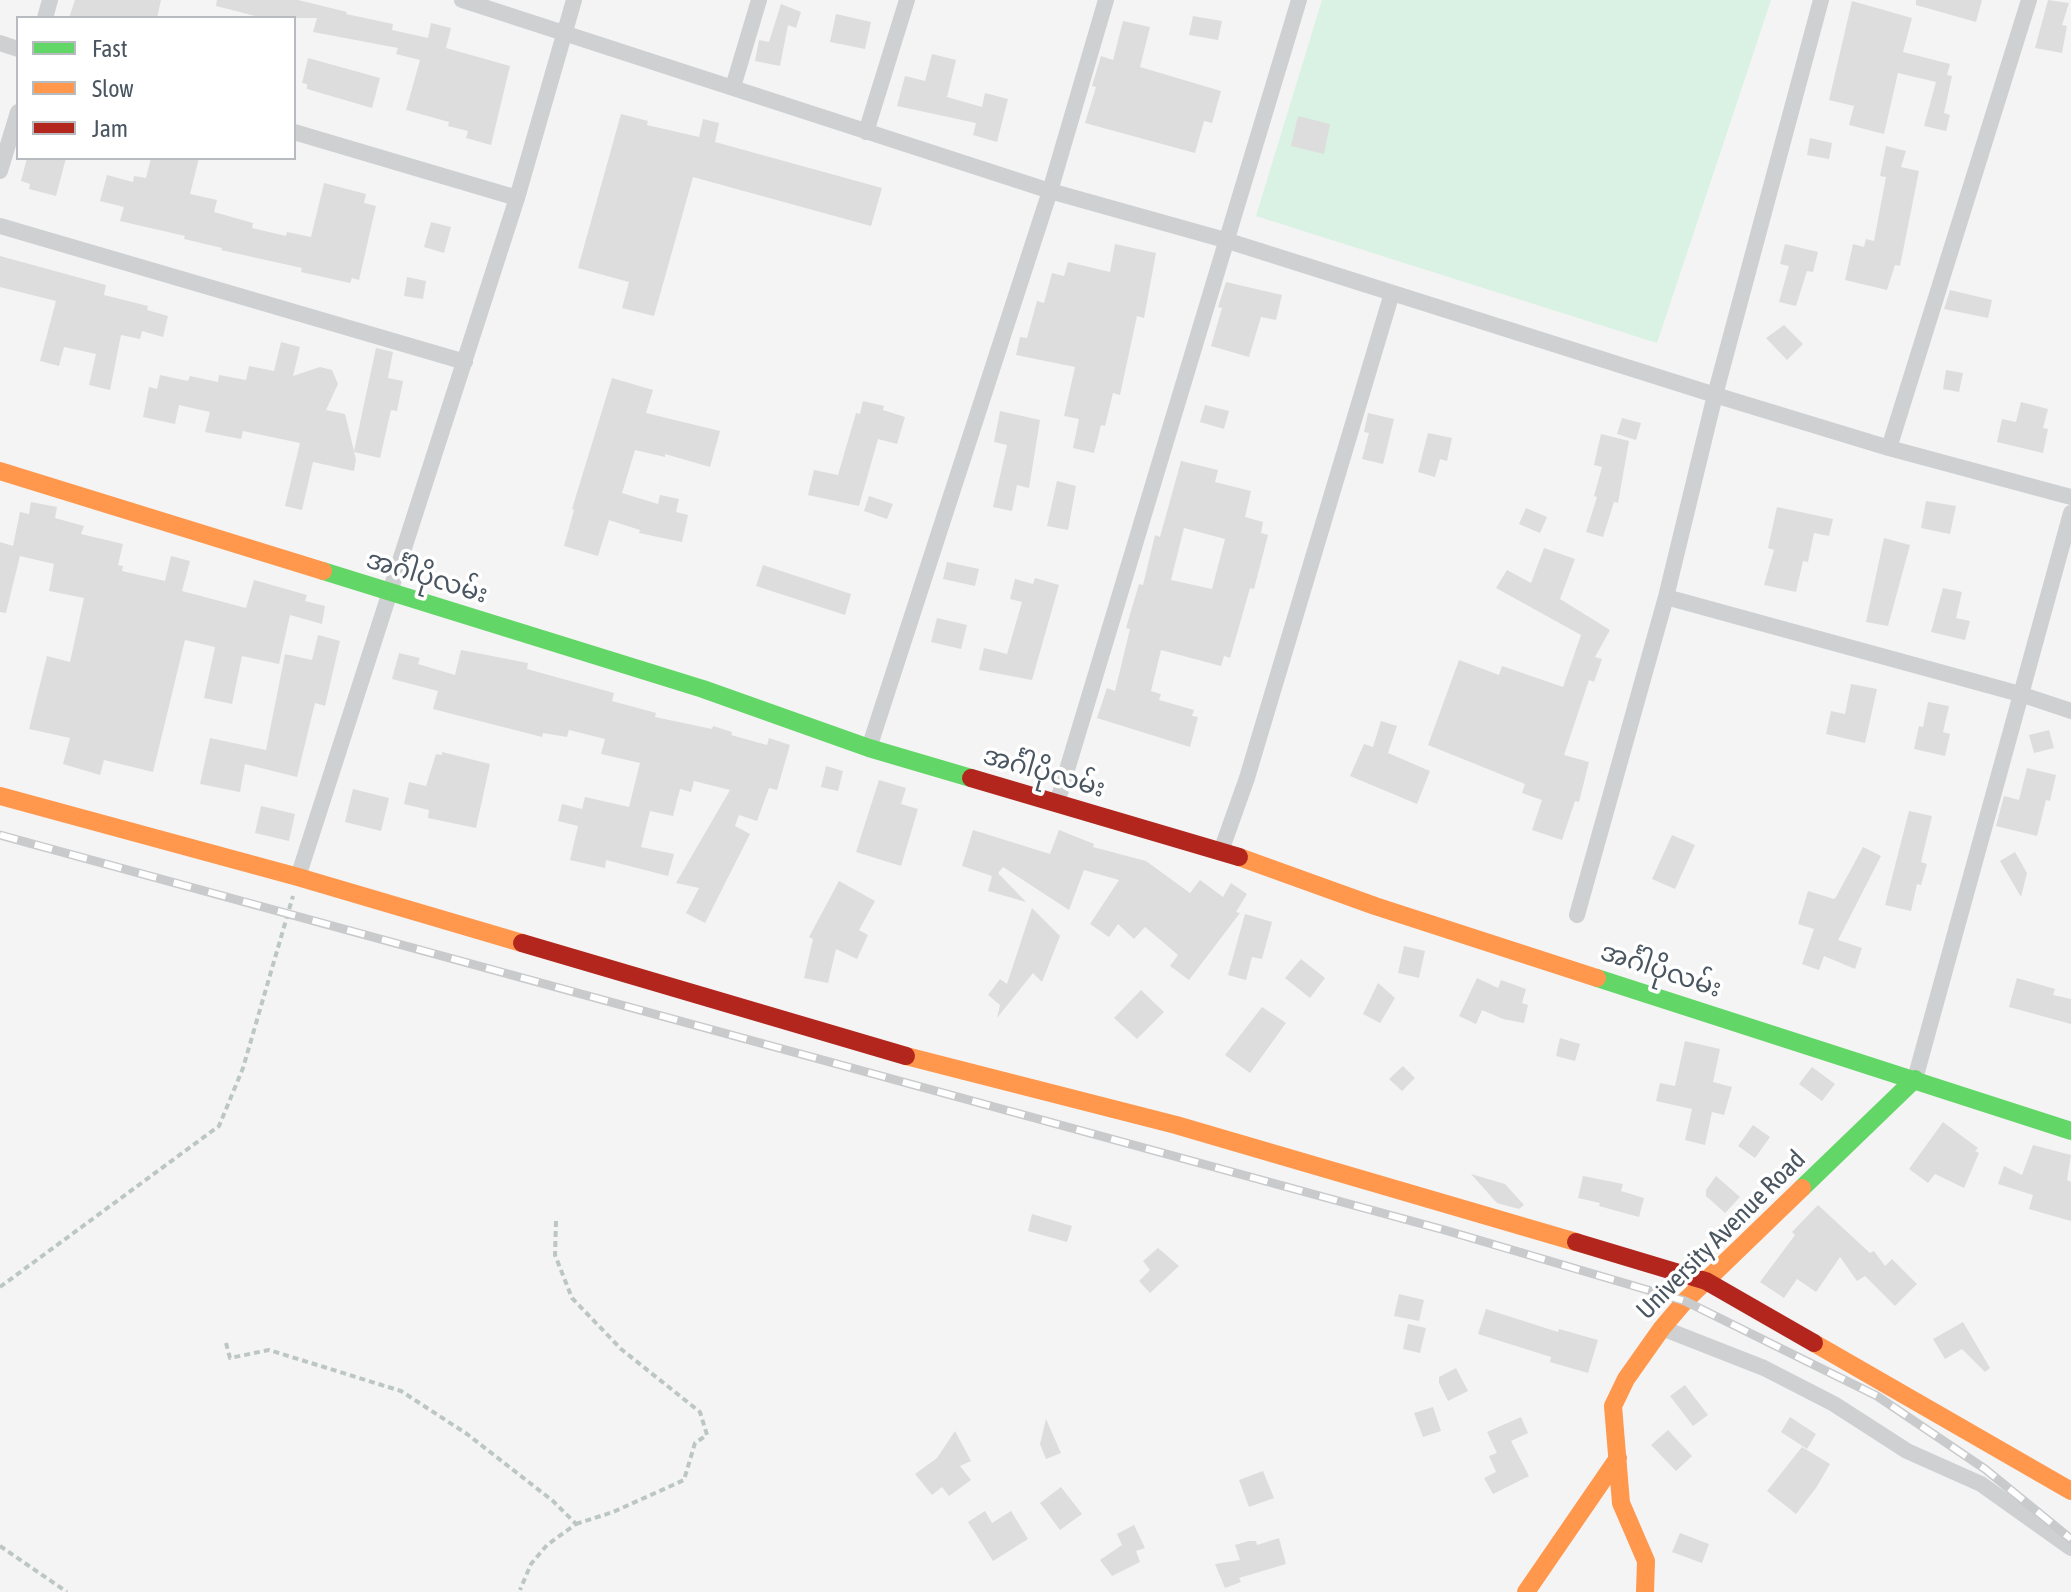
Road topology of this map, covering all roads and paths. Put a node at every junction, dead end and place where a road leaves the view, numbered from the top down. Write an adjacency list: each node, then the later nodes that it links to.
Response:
1 (462, 0): 9 (street)
2 (574, 0): 9 (street)
3 (759, 0): 10 (street)
4 (907, 0): 12 (street)
5 (1106, 0): 15 (street)
6 (1299, 0): 18 (street)
7 (1821, 0): 21 (street)
8 (2029, 0): 22 (street)
9 (564, 34): 10 (street); 16 (street)
10 (733, 87): 12 (street)
11 (16, 119): 14 (street)
12 (866, 132): 15 (street)
13 (296, 133): 16 (street)
14 (0, 171)
15 (1050, 191): 18 (street); 30 (street)
16 (517, 198): 20 (street)
17 (0, 226): 20 (street)
18 (1225, 240): 19 (street); 32 (street)
19 (1392, 293): 21 (street); 33 (street)
20 (465, 362): 26 (street)
21 (1715, 395): 22 (street); 27 (street)
22 (1889, 448): 24 (street)
23 (0, 471): 26 (main road, အင်္ဂါပိုလမ်း)
24 (2071, 497)
25 (2071, 513): 28 (street)
26 (391, 593): 30 (main road, အင်္ဂါပိုလမ်း); 34 (street)
27 (1666, 597): 28 (street); 35 (street)
28 (2020, 694): 29 (street); 36 (street)
29 (2071, 711)
30 (869, 748): 32 (main road, အင်္ဂါပိုလမ်း)
31 (0, 796): 34 (main road)
32 (1057, 803): 33 (main road, အင်္ဂါပိုလမ်း)
33 (1221, 851): 36 (main road, အင်္ဂါပိုလမ်း)
34 (298, 877): 39 (main road); 40 (path)
35 (1577, 915)
36 (1915, 1079): 37 (main road, အင်္ဂါပိုလမ်း); 39 (main road, University Avenue Road)
37 (2071, 1131)
38 (556, 1221): 45 (path)
39 (1706, 1281): 41 (main road, University Avenue Road); 44 (main road)
40 (0, 1287)
41 (1662, 1328): 43 (main road, University Avenue Road); 47 (street)
42 (226, 1343): 45 (path)
43 (1618, 1458): 50 (main road); 51 (main road, University Avenue Road)
44 (2071, 1491)
45 (576, 1524): 48 (path)
46 (0, 1546): 49 (path)
47 (2071, 1548)
48 (520, 1590)
49 (67, 1592)
50 (1526, 1592)
51 (1645, 1592)

